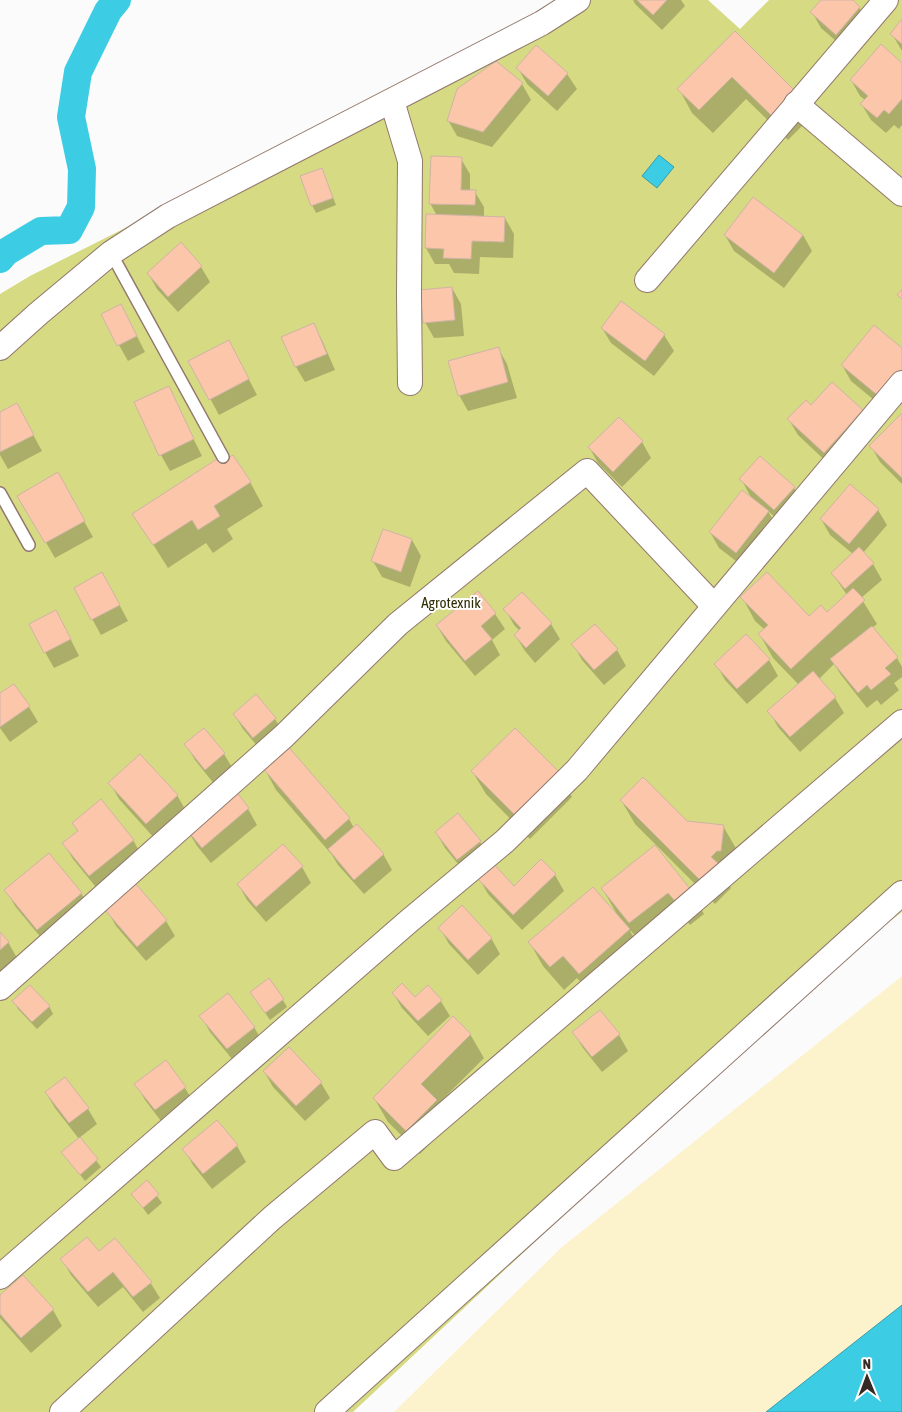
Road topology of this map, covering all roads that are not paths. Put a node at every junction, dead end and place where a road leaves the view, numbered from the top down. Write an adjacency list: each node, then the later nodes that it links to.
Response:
1 (578, 0): 3 (street)
2 (886, 0): 4 (street)
3 (392, 101): 6 (street); 9 (street)
4 (796, 104): 5 (street); 7 (street)
5 (902, 194)
6 (110, 253): 8 (street); 11 (lane)
7 (647, 280)
8 (0, 348)
9 (410, 383)
10 (902, 383): 14 (street)
11 (222, 457)
12 (0, 493): 13 (lane)
13 (29, 545)
14 (714, 606): 17 (street); 18 (street)
15 (902, 722): 19 (street)
16 (902, 893): 20 (street)
17 (0, 988)
18 (0, 1277)
19 (62, 1412)
20 (327, 1412)

